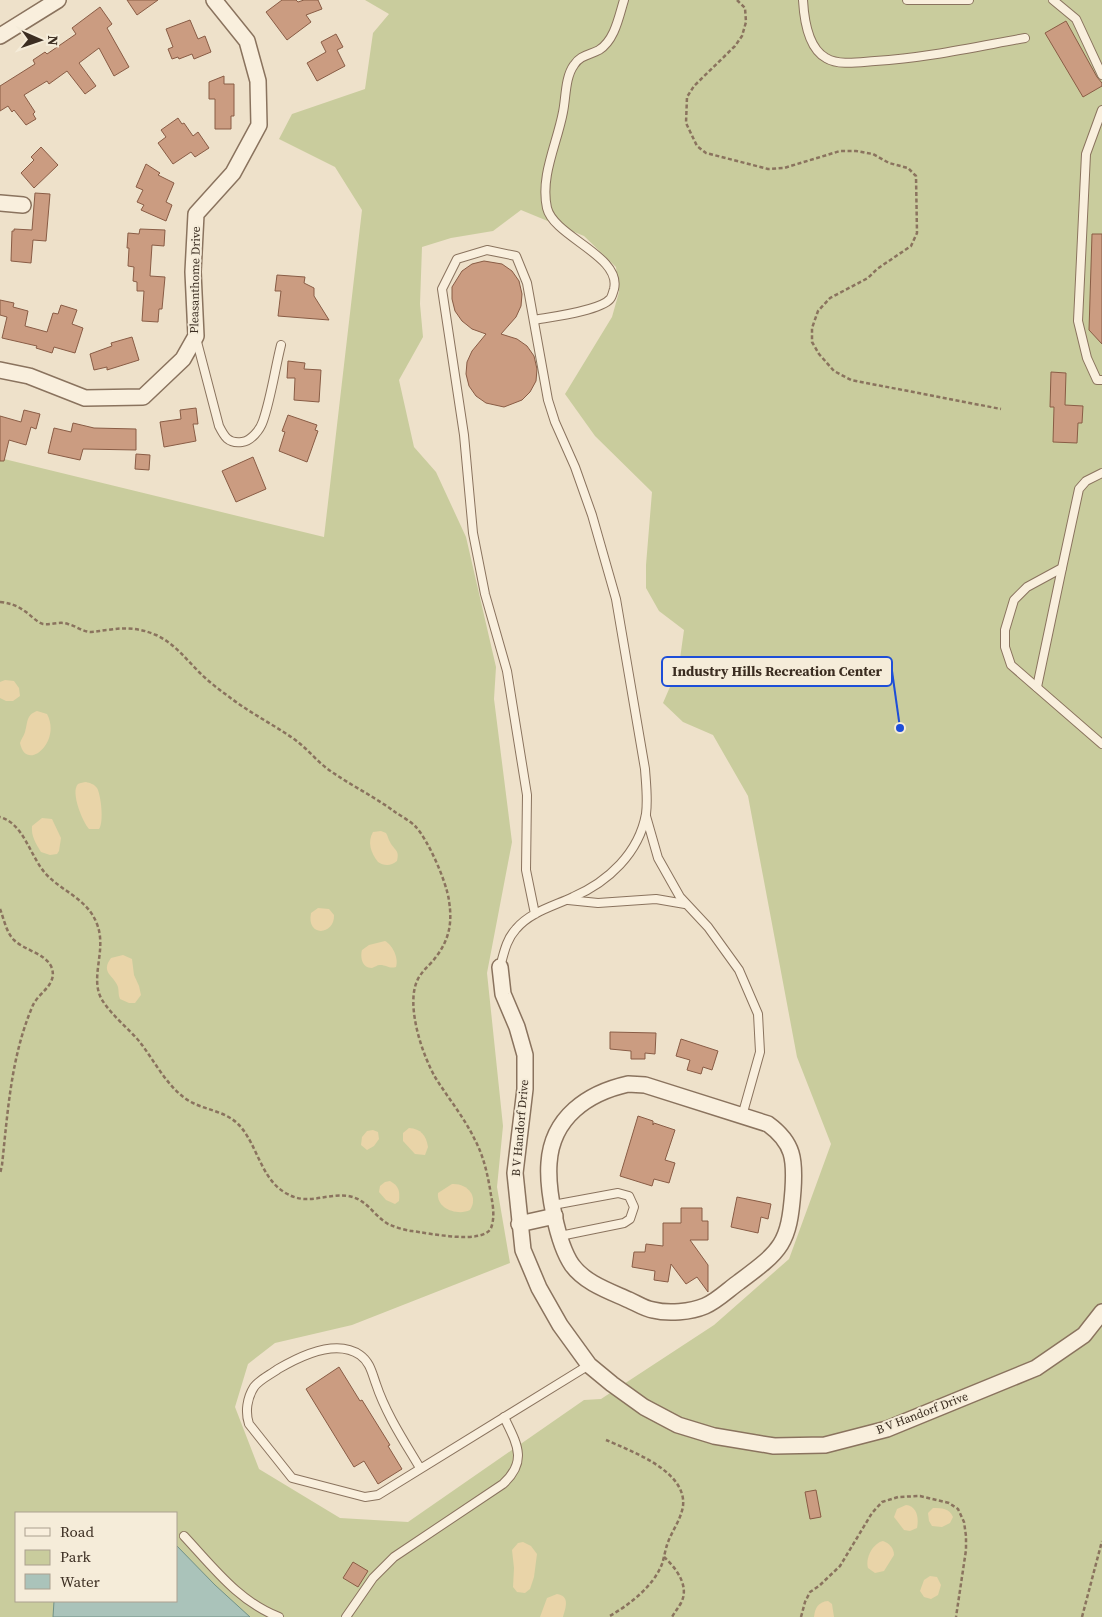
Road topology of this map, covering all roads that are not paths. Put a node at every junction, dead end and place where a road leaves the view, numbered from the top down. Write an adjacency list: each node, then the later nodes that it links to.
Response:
1 (58, 0): 8 (street)
2 (214, 0): 15 (street, Pleasanthome Drive)
3 (624, 0): 14 (lane)
4 (803, 0): 9 (lane)
5 (907, 0): 6 (lane)
6 (969, 0)
7 (1053, 0): 10 (lane)
8 (0, 36)
9 (1025, 38)
10 (1102, 75)
11 (1102, 110): 18 (lane)
12 (0, 203): 13 (street)
13 (23, 205)
14 (534, 320): 23 (lane); 26 (lane)
15 (196, 336): 16 (lane); 17 (street, Pleasanthome Drive)
16 (280, 345)
17 (0, 370)
18 (1102, 380)
19 (1102, 473): 20 (lane)
20 (1062, 568): 21 (lane); 21 (lane)
21 (1036, 687): 22 (lane)
22 (1102, 744)
23 (646, 814): 24 (lane); 25 (lane)
24 (567, 900): 25 (lane); 26 (lane)
25 (685, 904): 28 (lane)
26 (535, 914): 27 (lane)
27 (500, 967): 30 (street, B V Handorf Drive)
28 (742, 1116): 29 (street); 31 (street)
29 (554, 1211): 30 (street); 31 (street); 31 (lane)
30 (519, 1224): 33 (street, B V Handorf Drive)
31 (560, 1236)
32 (1102, 1312): 33 (street, B V Handorf Drive)
33 (590, 1365): 34 (lane)
34 (504, 1418): 35 (lane); 38 (lane)
35 (420, 1468): 35 (lane)
36 (184, 1536): 37 (lane)
37 (279, 1617)
38 (346, 1617)

